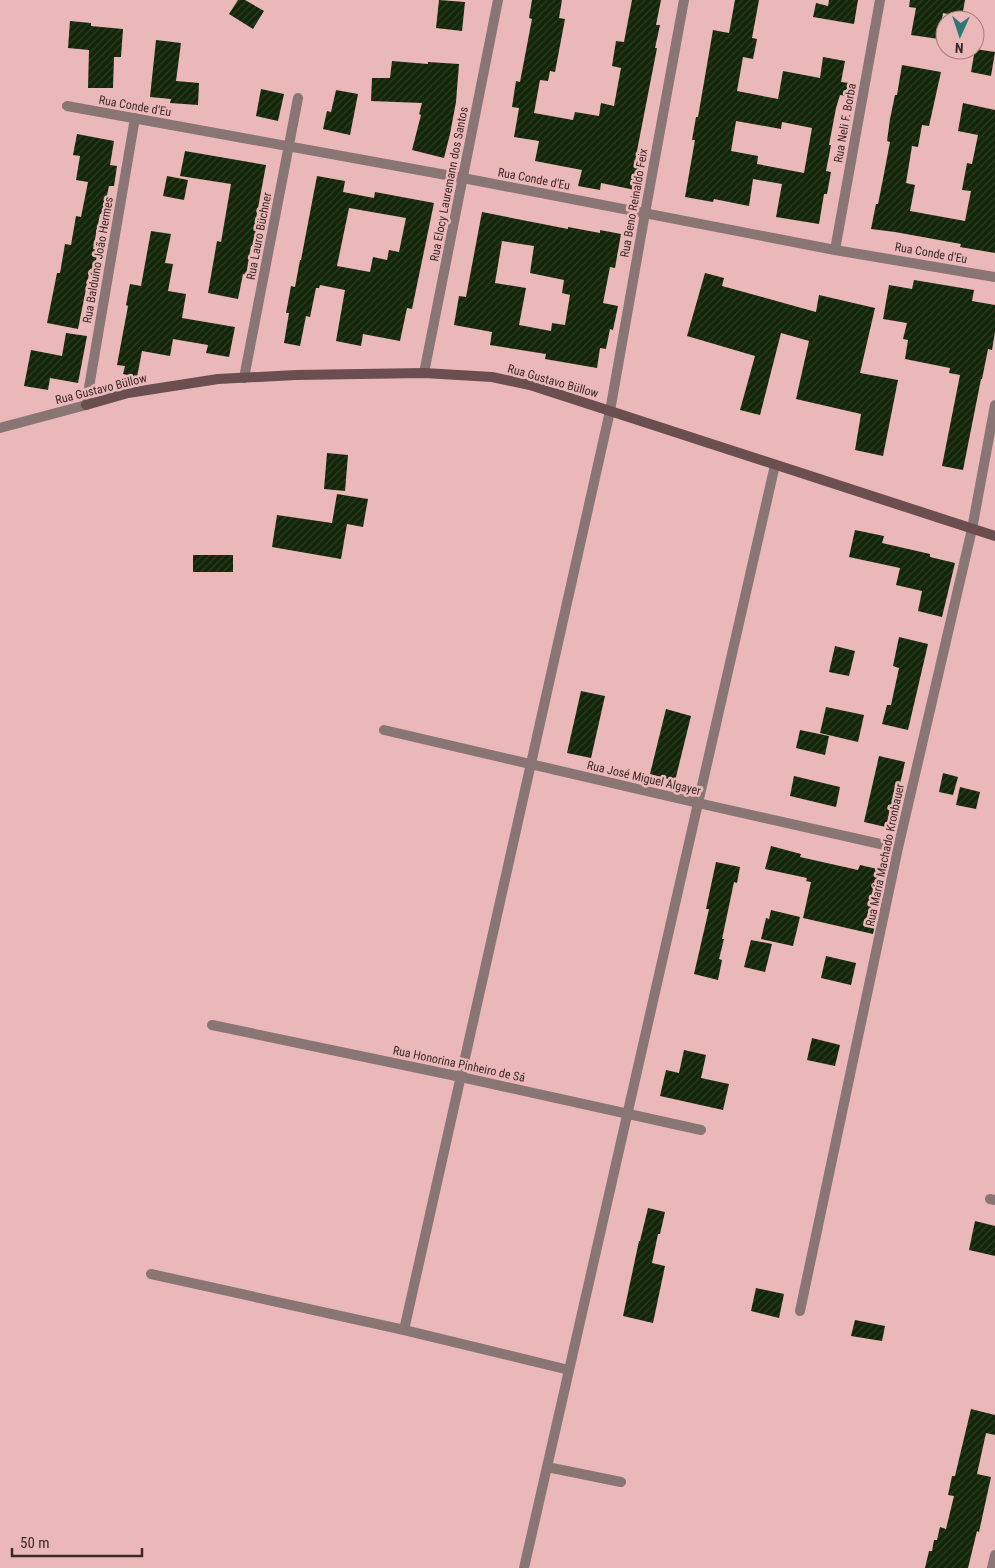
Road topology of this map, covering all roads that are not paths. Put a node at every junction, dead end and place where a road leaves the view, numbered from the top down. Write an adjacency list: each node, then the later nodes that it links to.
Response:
1 (498, 0): 8 (street, Rua Elocy Lauremann dos Santos)
2 (684, 0): 9 (street, Rua Beno Reinaldo Feix)
3 (880, 0): 10 (street, Rua Neli F. Borba)
4 (298, 98): 7 (street, Rua Lauro Büchner)
5 (67, 106): 6 (street, Rua Conde d'Eu)
6 (135, 118): 7 (street, Rua Conde d'Eu); 14 (street, Rua Balduíno João Hermes)
7 (289, 147): 8 (street, Rua Conde d'Eu); 13 (street, Rua Lauro Büchner)
8 (463, 178): 9 (street, Rua Conde d'Eu); 12 (street, Rua Elocy Lauremann dos Santos)
9 (645, 213): 10 (street, Rua Conde d'Eu); 16 (street, Rua Beno Reinaldo Feix)
10 (835, 250): 11 (street, Rua Conde d'Eu)
11 (995, 277)
12 (424, 374): 13 (main road, Rua Gustavo Büllow); 16 (main road, Rua Gustavo Büllow)
13 (244, 378): 14 (main road, Rua Gustavo Büllow)
14 (86, 405): 17 (street, Rua Gustavo Büllow)
15 (995, 405): 19 (street, Rua Maria Machado Kronbauer)
16 (610, 411): 18 (main road, Rua Gustavo Büllow); 22 (street, Rua Beno Reinaldo Feix)
17 (0, 428)
18 (775, 465): 19 (main road, Rua Gustavo Büllow); 23 (street)
19 (972, 529): 20 (main road, Rua Gustavo Büllow); 24 (street, Rua Maria Machado Kronbauer)
20 (995, 536)
21 (384, 730): 22 (street, Rua José Miguel Algayer)
22 (531, 763): 23 (street, Rua José Miguel Algayer); 26 (street, Rua Beno Reinaldo Feix)
23 (698, 804): 24 (street, Rua José Miguel Algayer); 27 (street)
24 (898, 848): 30 (street, Rua Maria Machado Kronbauer)
25 (212, 1025): 26 (street, Rua Honorina Pinheiro de Sá)
26 (461, 1077): 27 (street, Rua Honorina Pinheiro de Sá); 31 (street, Rua Beno Reinaldo Feix)
27 (627, 1113): 28 (street, Rua Honorina Pinheiro de Sá); 32 (street)
28 (701, 1130)
29 (151, 1274): 31 (street)
30 (800, 1312)
31 (404, 1330): 32 (street)
32 (569, 1370): 33 (street)
33 (547, 1467): 34 (street); 36 (street)
34 (621, 1482)
35 (995, 1554): 37 (street)
36 (524, 1568)
37 (992, 1568)

